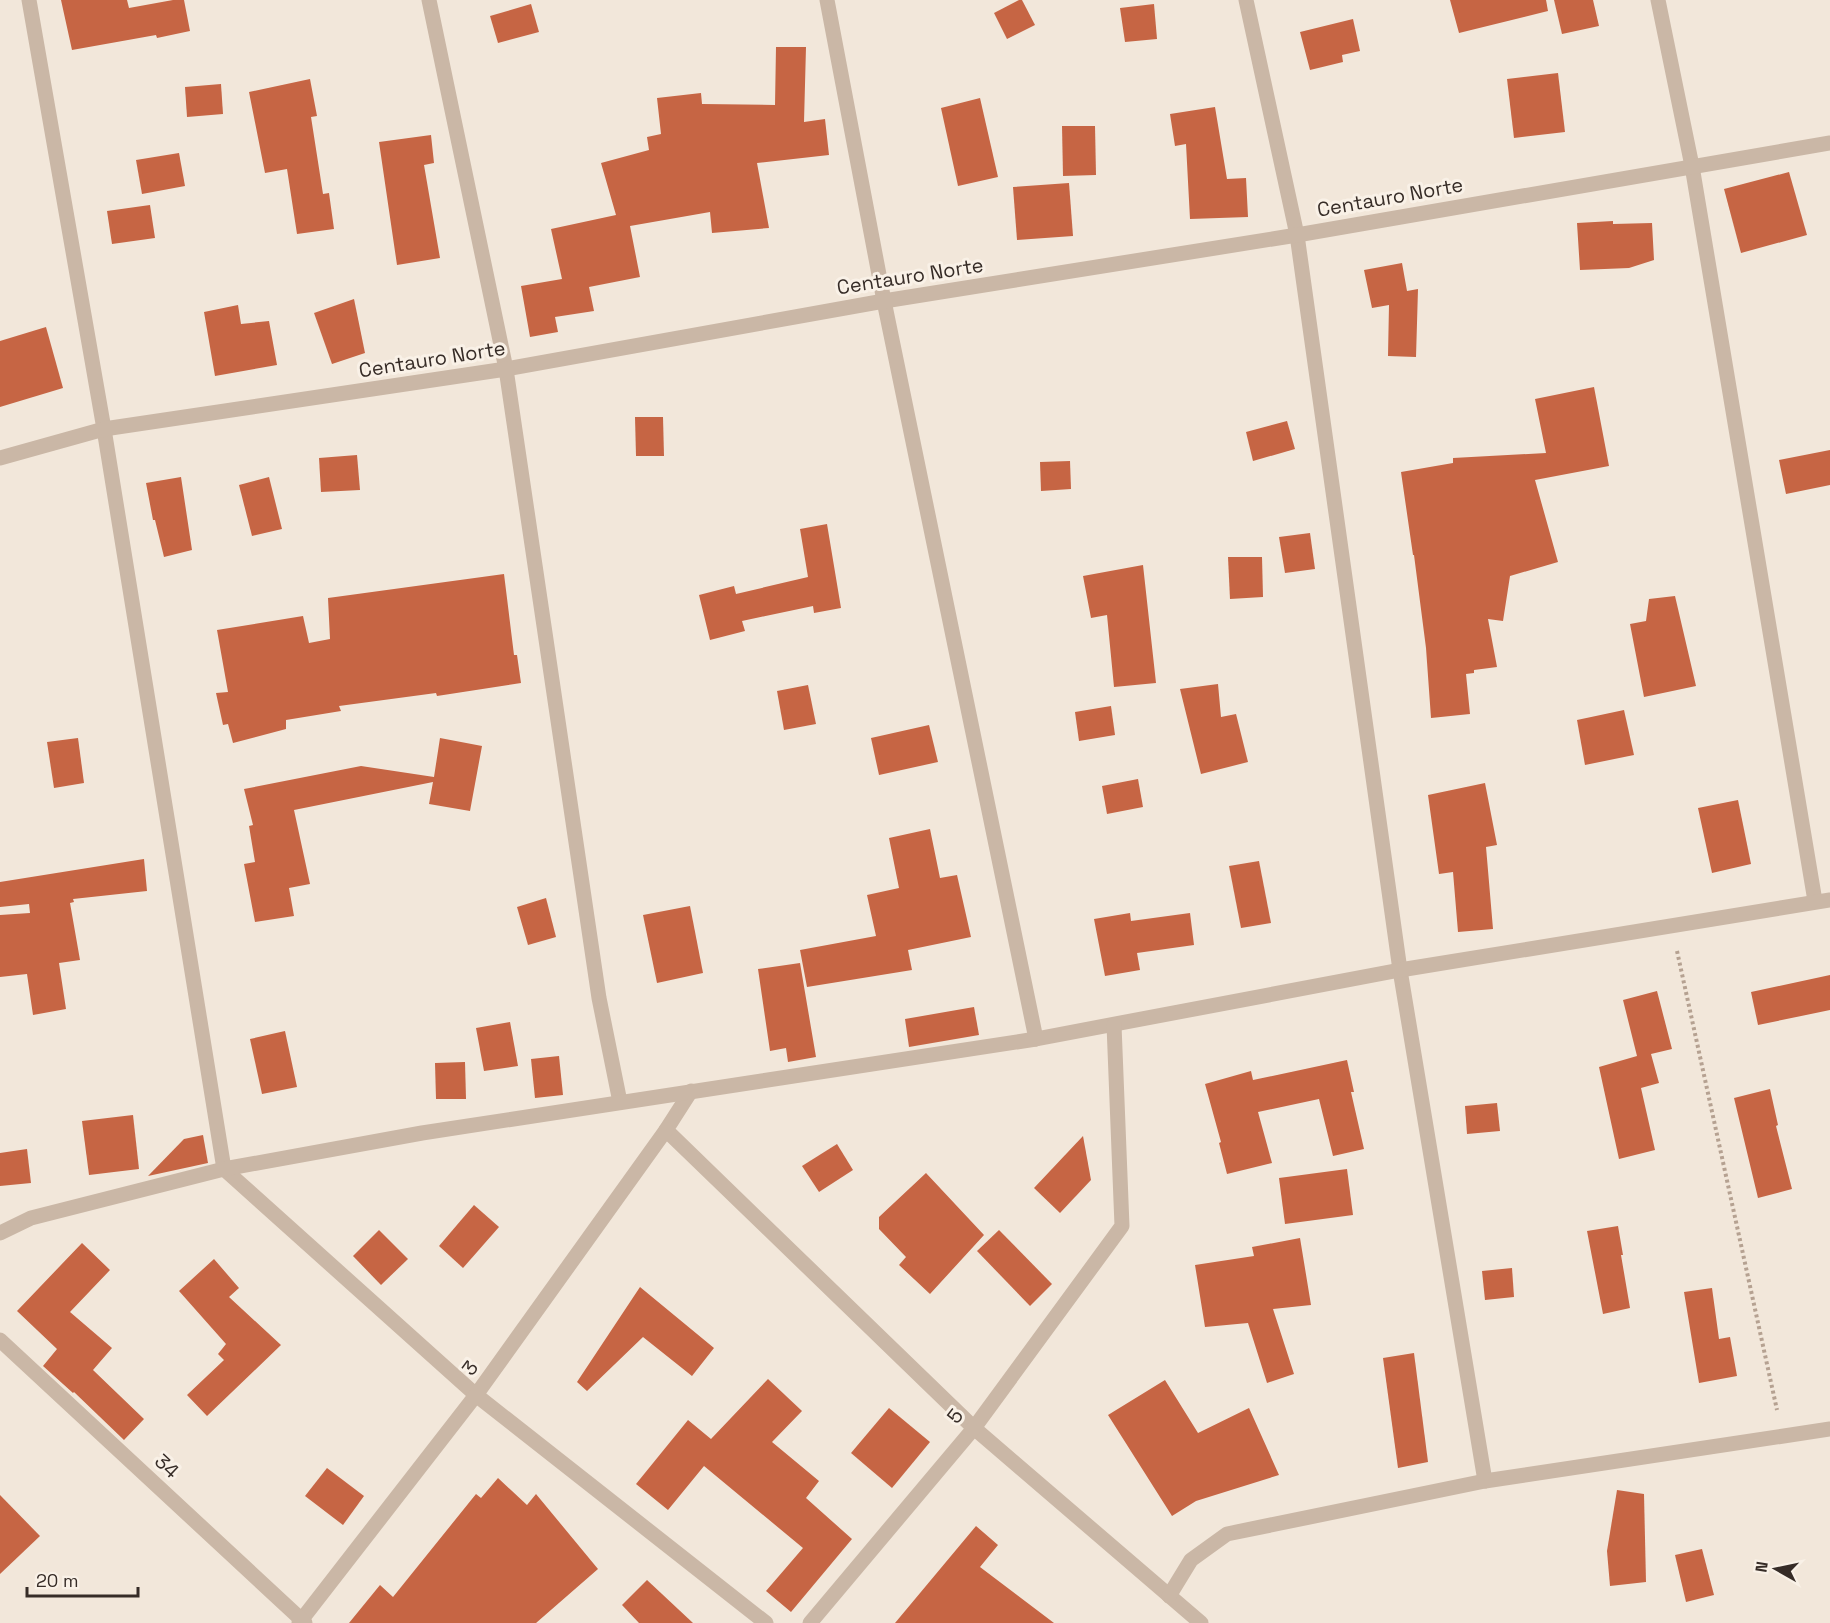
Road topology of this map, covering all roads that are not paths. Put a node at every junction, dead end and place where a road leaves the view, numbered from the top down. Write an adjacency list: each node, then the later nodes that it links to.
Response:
1 (29, 0): 11 (street)
2 (429, 0): 10 (street)
3 (827, 0): 9 (street)
4 (1246, 0): 8 (street)
5 (1658, 0): 7 (street)
6 (1830, 143): 7 (street, Centauro Norte)
7 (1692, 166): 8 (street, Centauro Norte); 13 (street)
8 (1297, 235): 9 (street, Centauro Norte); 14 (street)
9 (884, 301): 10 (street, Centauro Norte); 16 (street)
10 (506, 369): 11 (street, Centauro Norte); 18 (street)
11 (104, 429): 12 (street, Centauro Norte); 20 (street)
12 (0, 458)
13 (1822, 900): 14 (street)
14 (1400, 970): 15 (street); 26 (street)
15 (1114, 1025): 16 (street); 24 (street, 5)
16 (1036, 1039): 17 (street)
17 (691, 1091): 18 (street); 19 (street, 3)
18 (620, 1102): 20 (street)
19 (666, 1130): 23 (street, 3); 24 (street)
20 (224, 1169): 21 (street); 23 (street)
21 (0, 1233)
22 (0, 1340): 28 (street, 34)
23 (476, 1395): 28 (street, 3); 29 (street)
24 (974, 1428): 27 (street); 30 (street, 5)
25 (1830, 1429): 26 (street)
26 (1485, 1481): 27 (street)
27 (1169, 1596): 31 (street)
28 (302, 1622)
29 (766, 1623)
30 (810, 1623)
31 (1201, 1623)

